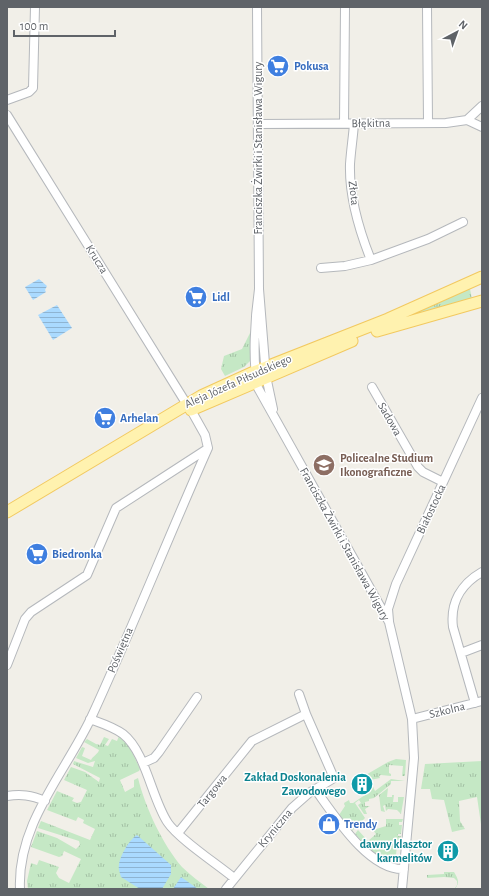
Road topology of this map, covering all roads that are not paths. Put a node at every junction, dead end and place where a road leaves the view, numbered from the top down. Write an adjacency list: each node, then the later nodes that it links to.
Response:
1 (36, 7): 5 (street)
2 (258, 7): 11 (street, Franciszka Żwirki i Stanisława Wigury)
3 (345, 7): 10 (street)
4 (427, 7): 9 (street)
5 (7, 100)
6 (482, 106): 8 (street)
7 (7, 115): 22 (street, Krucza)
8 (467, 120): 9 (street, Błękitna); 13 (street, Błękitna)
9 (428, 122): 12 (street, Błękitna)
10 (344, 123): 11 (street, Błękitna); 12 (street, Błękitna)
11 (258, 124): 19 (street, Franciszka Żwirki i Stanisława Wigury)
12 (354, 124): 15 (street, Złota)
13 (482, 127)
14 (463, 222): 15 (street)
15 (371, 260): 16 (street)
16 (321, 268)
17 (482, 277): 19 (main road, Aleja Józefa Piłsudskiego)
18 (482, 301): 19 (main road, Aleja Józefa Piłsudskiego)
19 (261, 374): 22 (main road, Aleja Józefa Piłsudskiego); 28 (street, Franciszka Żwirki i Stanisława Wigury)
20 (372, 387): 24 (street, Sadowa)
21 (482, 398): 24 (street, Białostocka)
22 (189, 407): 23 (street); 25 (main road, Aleja Józefa Piłsudskiego); 26 (main road, Aleja Józefa Piłsudskiego)
23 (208, 448): 31 (street); 36 (street, Poświętna)
24 (443, 482): 28 (street, Białostocka)
25 (7, 512)
26 (7, 519)
27 (482, 572): 30 (street)
28 (389, 622): 37 (street, Franciszka Żwirki i Stanisława Wigury)
29 (482, 645): 30 (street)
30 (461, 653): 34 (street)
31 (7, 665)
32 (299, 694): 35 (street)
33 (197, 697): 38 (street)
34 (478, 702): 37 (street, Szkolna)
35 (306, 714): 39 (street, Kryniczna); 42 (street, Targowa)
36 (90, 719): 38 (street); 41 (street, Poświętna)
37 (412, 719): 43 (street, Franciszka Żwirki i Stanisława Wigury)
38 (142, 763): 42 (street)
39 (315, 789): 43 (street); 44 (street, Kryniczna)
40 (7, 796): 41 (street)
41 (45, 801): 45 (street, Poświętna)
42 (178, 833): 44 (street)
43 (404, 869): 47 (street, Franciszka Żwirki i Stanisława Wigury)
44 (234, 878): 46 (street, Kryniczna)
45 (20, 889)
46 (226, 889)
47 (402, 889)

